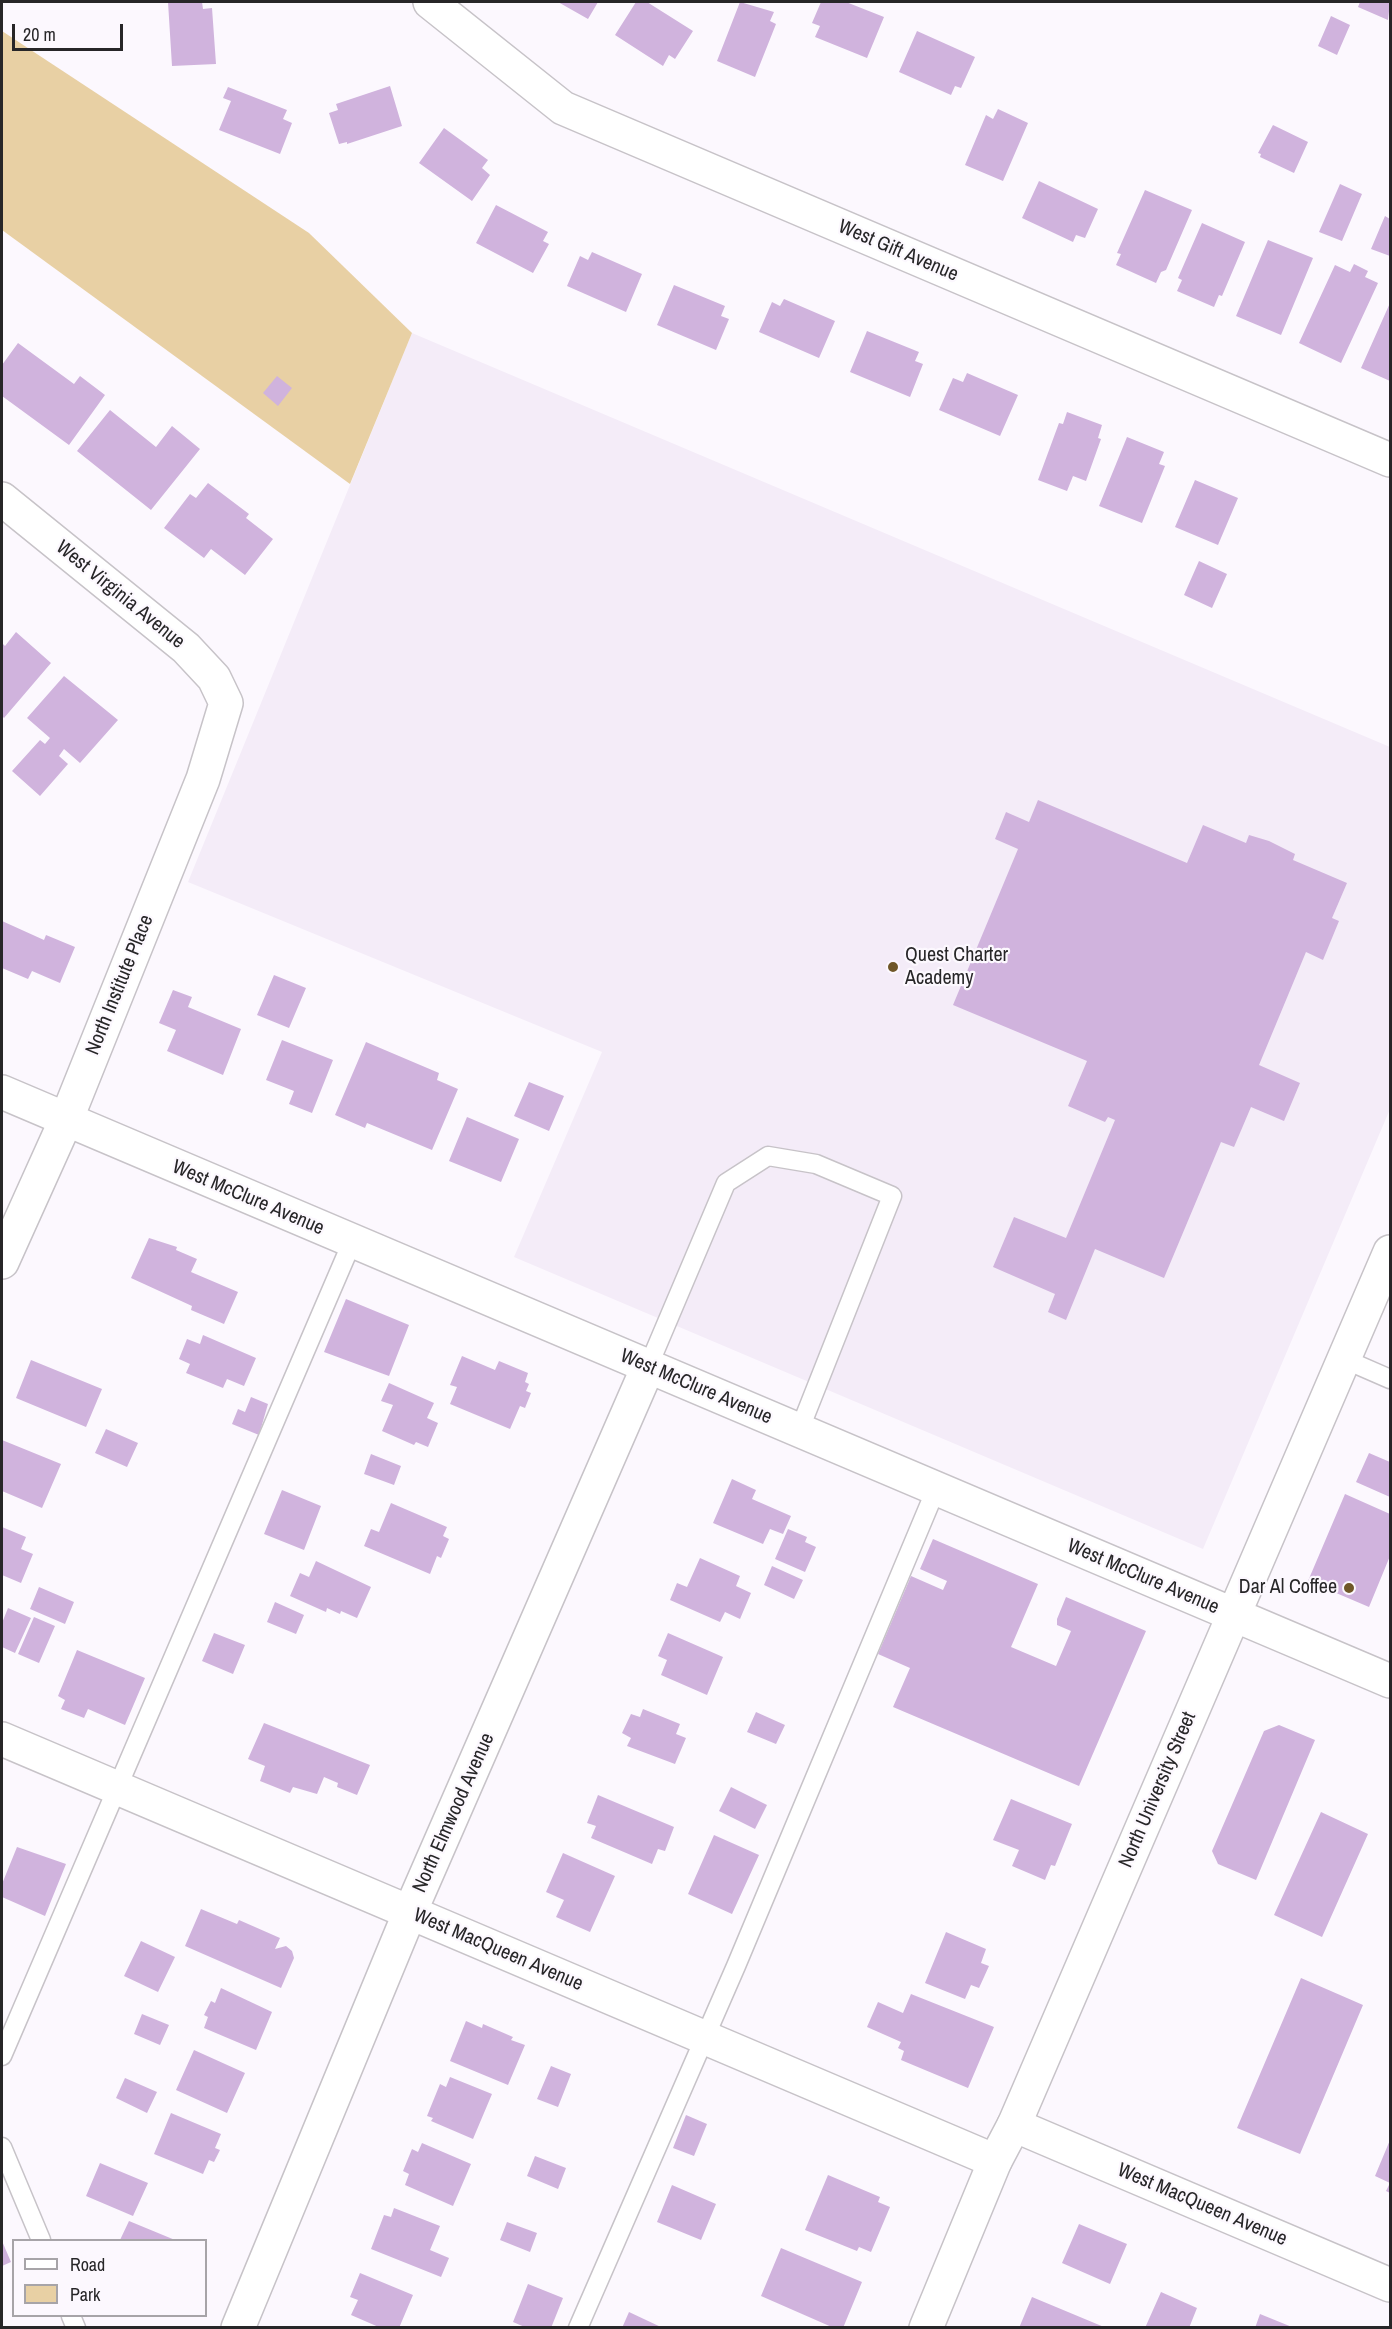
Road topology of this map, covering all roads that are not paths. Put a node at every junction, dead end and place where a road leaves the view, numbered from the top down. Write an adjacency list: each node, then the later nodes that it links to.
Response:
1 (430, 2): 2 (street, West Gift Avenue)
2 (1390, 460)
3 (2, 499): 4 (street, West Virginia Avenue)
4 (226, 703): 6 (street, North Institute Place)
5 (2, 1092): 6 (street, West McClure Avenue)
6 (66, 1120): 7 (street, West McClure Avenue); 9 (street, North Institute Place)
7 (352, 1242): 11 (street, West McClure Avenue); 18 (lane)
8 (1390, 1252): 10 (street, North University Street)
9 (2, 1262)
10 (1344, 1359): 12 (lane); 15 (street, North University Street)
11 (648, 1367): 13 (street, West McClure Avenue); 13 (lane); 19 (street, North Elmwood Avenue)
12 (1390, 1379)
13 (799, 1431): 14 (street, West McClure Avenue)
14 (936, 1490): 15 (street, West McClure Avenue); 20 (lane)
15 (1233, 1615): 16 (street, West McClure Avenue); 22 (street, North University Street)
16 (1390, 1681)
17 (2, 1739): 18 (street, West MacQueen Avenue)
18 (118, 1788): 19 (street, West MacQueen Avenue); 21 (lane)
19 (410, 1912): 20 (street, West MacQueen Avenue); 27 (street, North Elmwood Avenue)
20 (704, 2037): 24 (street, West MacQueen Avenue); 28 (lane)
21 (2, 2056)
22 (1014, 2125): 24 (street, North University Street); 26 (street, West MacQueen Avenue)
23 (2, 2147): 25 (lane)
24 (995, 2161): 29 (street, North University Street)
25 (40, 2239)
26 (1390, 2285)
27 (238, 2328)
28 (578, 2328)
29 (926, 2328)

